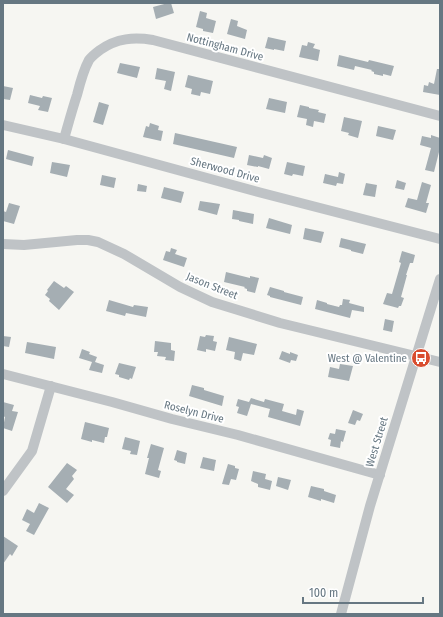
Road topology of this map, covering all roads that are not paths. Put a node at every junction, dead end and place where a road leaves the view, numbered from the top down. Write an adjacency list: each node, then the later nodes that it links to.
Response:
1 (440, 116): 3 (street, Nottingham Drive)
2 (3, 125): 3 (street, Sherwood Drive)
3 (64, 140): 4 (street, Sherwood Drive)
4 (440, 239)
5 (3, 244): 7 (street, Jason Street)
6 (440, 279): 7 (street, West Street)
7 (417, 356): 8 (street, Jason Street); 11 (street, West Street)
8 (440, 362)
9 (3, 374): 10 (street, Roselyn Drive)
10 (51, 386): 11 (street, Roselyn Drive); 12 (street)
11 (380, 475): 13 (street, West Street)
12 (3, 491)
13 (341, 614)

